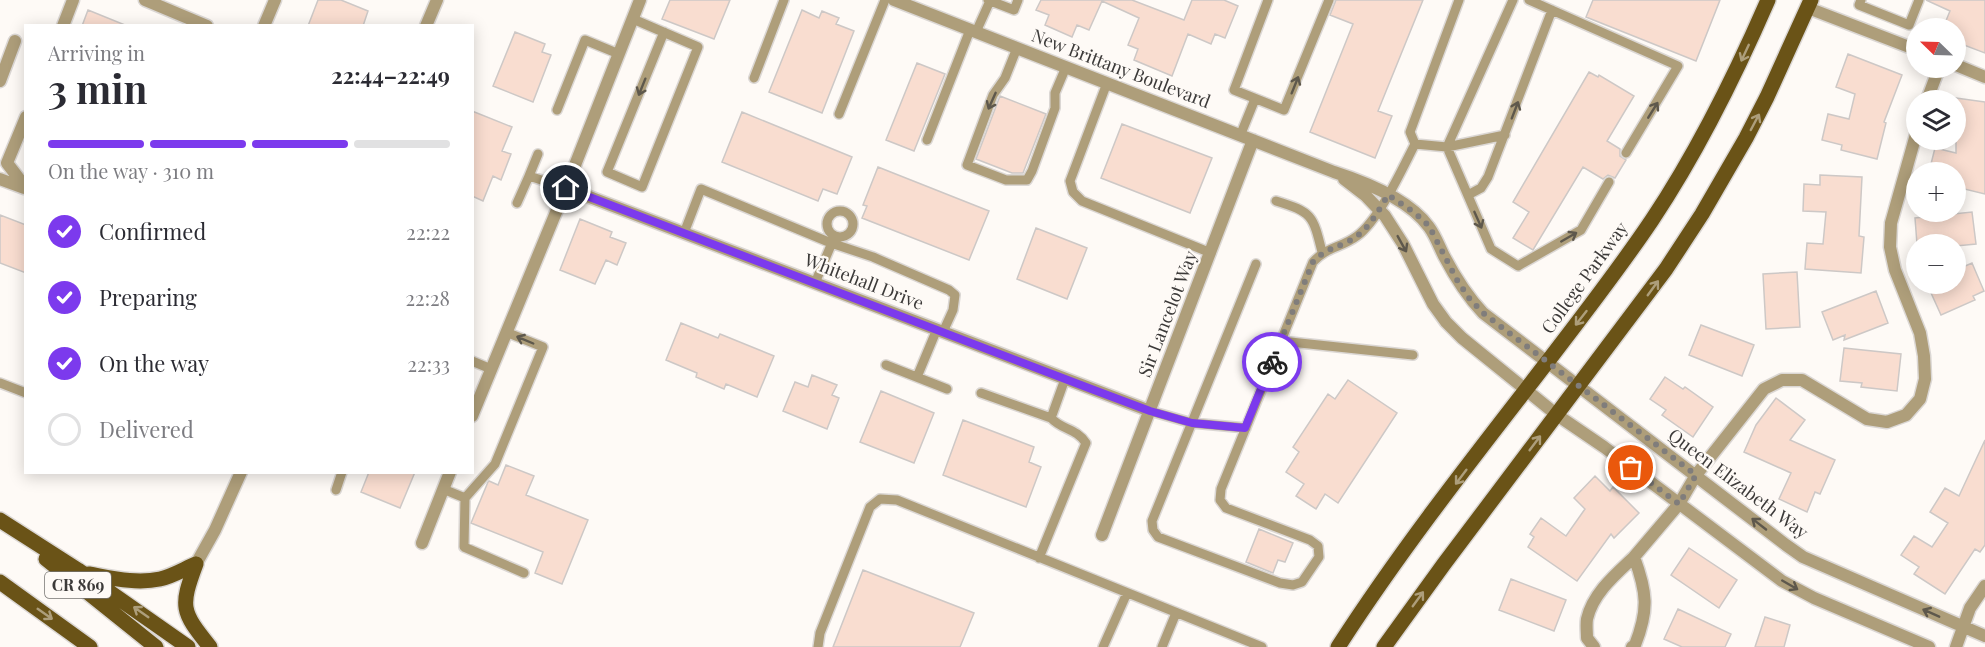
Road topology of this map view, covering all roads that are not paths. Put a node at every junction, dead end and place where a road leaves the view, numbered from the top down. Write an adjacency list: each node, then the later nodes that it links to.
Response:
1 (73, 0): 22 (street)
2 (146, 0): 23 (street)
3 (275, 0): 24 (street)
4 (436, 0): 25 (street)
5 (640, 0): 21 (street)
6 (784, 0): 35 (lane)
7 (885, 0): 40 (lane)
8 (894, 0): 26 (street, New Brittany Boulevard)
9 (1018, 0): 18 (lane)
10 (1268, 0): 38 (lane)
11 (1329, 0): 38 (lane, one-way to 11)
12 (1458, 0): 46 (lane)
13 (1513, 0): 47 (lane)
14 (1529, 0): 20 (lane)
15 (1768, 0): 74 (main road, College Parkway, one-way to 74)
16 (1861, 0): 17 (lane)
17 (1919, 0)
18 (989, 1): 26 (lane)
19 (1810, 4): 29 (street); 80 (main road, one-way to 19)
20 (1552, 10): 42 (lane, one-way to 20); 49 (lane, one-way to 20)
21 (633, 19): 27 (lane); 31 (street)
22 (64, 24)
23 (202, 24)
24 (265, 24)
25 (427, 24)
26 (973, 31): 30 (street, New Brittany Boulevard); 44 (lane)
27 (664, 32): 27 (lane, one-way to 27)
28 (15, 41): 36 (street)
29 (1906, 45)
30 (1017, 48): 32 (street, New Brittany Boulevard); 32 (lane, one-way to 32)
31 (619, 54): 39 (lane); 57 (street)
32 (1066, 67): 37 (street, New Brittany Boulevard)
33 (1966, 69): 34 (street)
34 (1985, 77)
35 (754, 78)
36 (0, 81)
37 (1107, 83): 43 (street, New Brittany Boulevard); 66 (lane)
38 (1256, 99): 43 (lane)
39 (557, 110)
40 (839, 114)
41 (24, 122): 55 (street)
42 (1505, 135): 47 (lane); 59 (lane)
43 (1240, 136): 45 (street, New Brittany Boulevard)
44 (927, 140)
45 (1253, 140): 51 (street, New Brittany Boulevard); 66 (street, Sir Lancelot Way)
46 (1414, 144): 47 (lane); 58 (lane)
47 (1447, 147): 59 (lane)
48 (1912, 150): 94 (street)
49 (1626, 153)
50 (538, 154): 52 (lane)
51 (1334, 172): 58 (street, New Brittany Boulevard); 62 (street, New Brittany Boulevard)
52 (529, 176): 57 (lane); 61 (lane)
53 (0, 179): 56 (street)
54 (1609, 182): 59 (lane, one-way to 54)
55 (24, 185)
56 (24, 187)
57 (566, 188): 63 (street, Whitehall Drive); 70 (street)
58 (1388, 195): 62 (lane); 74 (street, New Brittany Boulevard)
59 (1468, 195)
60 (1276, 201): 65 (lane)
61 (517, 203)
62 (1379, 210): 65 (lane); 81 (street, New Brittany Boulevard, one-way to 81)
63 (684, 233): 64 (lane); 68 (street, Whitehall Drive)
64 (833, 240): 68 (lane); 69 (lane)
65 (1322, 252): 71 (lane)
66 (1211, 253): 86 (street, Sir Lancelot Way)
67 (1256, 264): 89 (lane)
68 (815, 283): 69 (street, Whitehall Drive)
69 (940, 331): 77 (lane); 78 (street, Whitehall Drive)
70 (506, 332): 76 (street); 97 (lane, one-way to 70)
71 (1281, 341): 72 (lane); 90 (lane)
72 (1413, 355)
73 (474, 362): 76 (lane)
74 (1546, 363): 80 (street, New Brittany Boulevard); 81 (main road, College Parkway)
75 (886, 365): 77 (lane)
76 (491, 369): 85 (street)
77 (917, 377): 82 (lane)
78 (1065, 379): 86 (street, Whitehall Drive); 88 (lane)
79 (0, 383): 83 (lane)
80 (1578, 386): 87 (main road); 94 (street, Queen Elizabeth Way)
81 (1526, 388): 87 (street, New Brittany Boulevard); 121 (main road, College Parkway, one-way to 121)
82 (947, 389)
83 (24, 392)
84 (981, 393): 88 (lane)
85 (474, 411)
86 (1150, 411): 89 (lane); 100 (street, Sir Lancelot Way)
87 (1557, 415): 98 (street); 122 (main road, one-way to 87)
88 (1051, 418): 103 (lane)
89 (1192, 423): 90 (lane); 90 (lane)
90 (1245, 428)
91 (241, 474): 104 (street)
92 (341, 474): 96 (lane)
93 (449, 474): 95 (street)
94 (1696, 475): 98 (street); 111 (street, Queen Elizabeth Way, one-way to 94)
95 (443, 489): 97 (lane); 101 (street)
96 (336, 490)
97 (465, 498): 106 (lane)
98 (1679, 504): 102 (street); 125 (street, one-way to 125)
99 (0, 521): 105 (main road); 114 (main road, CR 869)
100 (1102, 535)
101 (422, 543)
102 (1634, 557): 123 (street); 124 (street)
103 (1039, 558): 109 (lane); 117 (lane)
104 (196, 564): 105 (main road); 116 (main road)
105 (83, 573): 115 (main road, one-way to 105)
106 (524, 573)
107 (0, 582): 113 (main road, CR 869, one-way to 113)
108 (1985, 586): 111 (street)
109 (1127, 593): 110 (lane); 118 (lane)
110 (1176, 613): 119 (lane); 120 (lane)
111 (1962, 627): 112 (street, Queen Elizabeth Way); 126 (street)
112 (1985, 636)
113 (90, 647)
114 (156, 647)
115 (188, 647)
116 (210, 647)
117 (818, 647)
118 (1103, 647)
119 (1162, 647)
120 (1262, 647)
121 (1338, 647)
122 (1384, 647)
123 (1594, 647)
124 (1632, 647)
125 (1929, 647)
126 (1956, 647)

